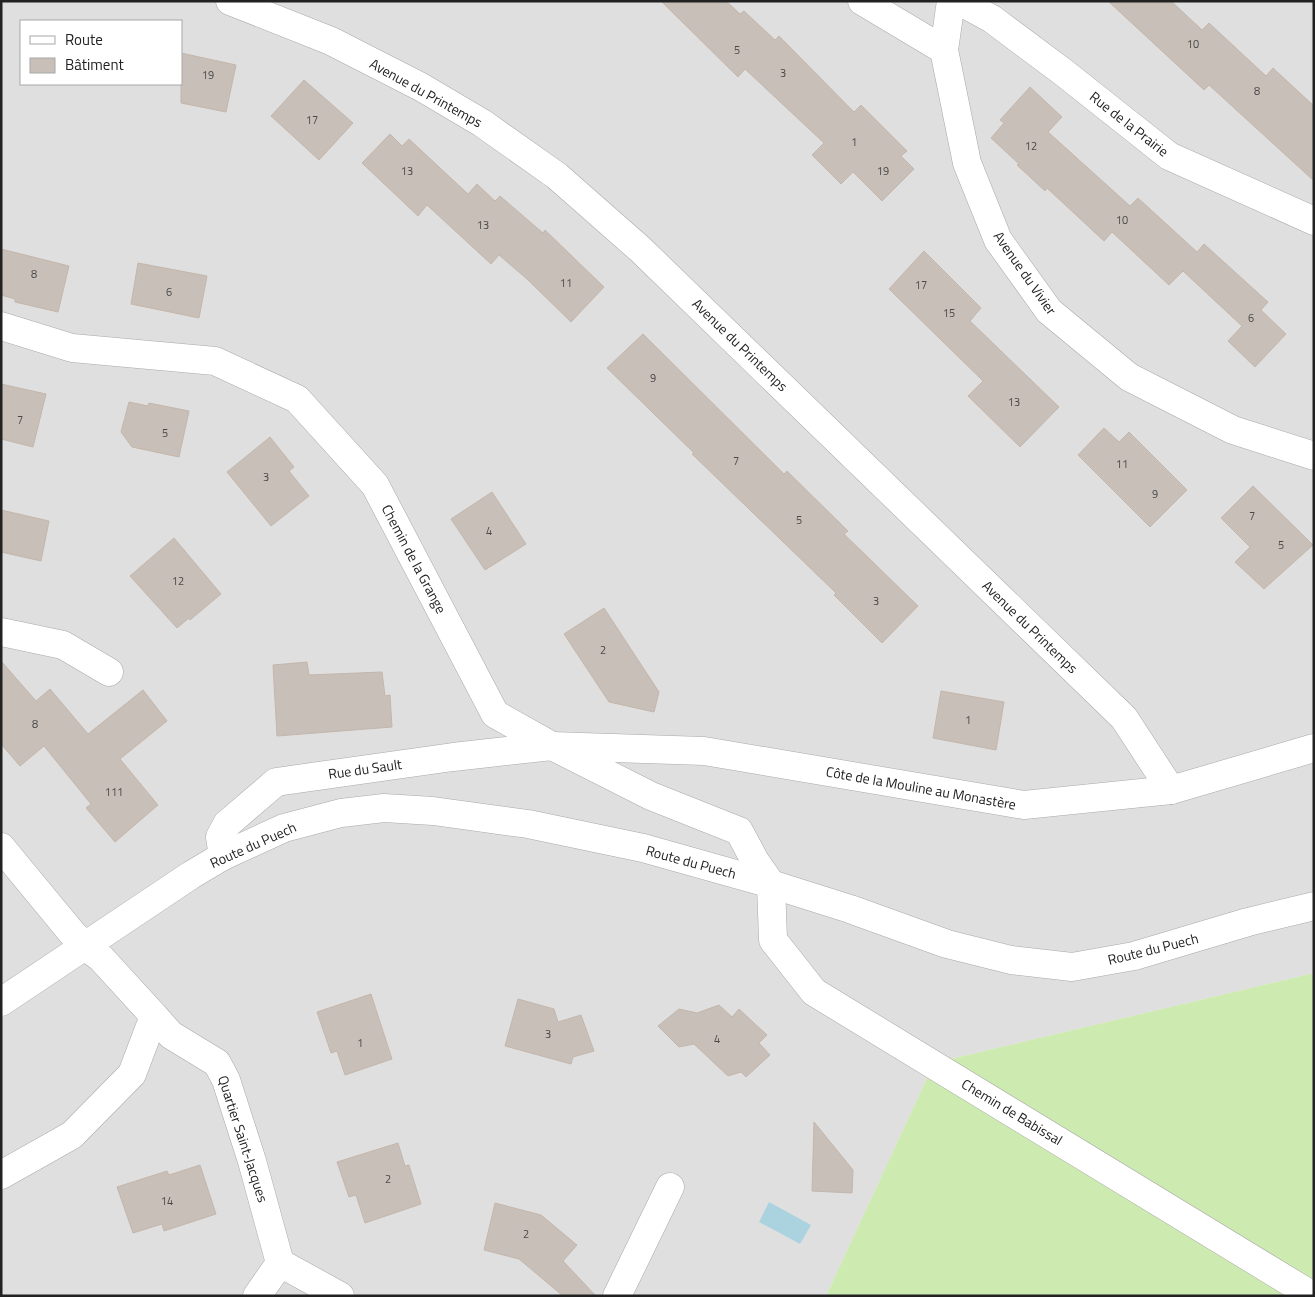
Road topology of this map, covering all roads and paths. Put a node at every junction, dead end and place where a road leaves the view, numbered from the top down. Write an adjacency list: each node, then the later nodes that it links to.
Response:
1 (230, 1): 13 (street, Avenue du Printemps)
2 (862, 1): 5 (street)
3 (951, 1): 5 (street, Avenue du Vivier)
4 (959, 1): 6 (street, Rue de la Prairie)
5 (944, 50): 8 (street, Avenue du Vivier)
6 (1314, 221)
7 (1, 326): 11 (street, Chemin de la Grange)
8 (1314, 456)
9 (1, 632): 10 (street)
10 (109, 672)
11 (552, 746): 13 (street, Côte de la Mouline au Monastère); 15 (street, Rue du Sault); 16 (street, Chemin de la Grange)
12 (1314, 748): 13 (street, Côte de la Mouline au Monastère)
13 (1171, 790)
14 (1, 847): 18 (street, Quartier Saint-Jacques)
15 (224, 856): 16 (street, Route du Puech); 18 (street, Route du Puech)
16 (771, 884): 17 (street, Route du Puech); 27 (street, Chemin de Babissal)
17 (1314, 906)
18 (86, 947): 19 (street, Route du Puech); 20 (street, Quartier Saint-Jacques)
19 (1, 1002)
20 (154, 1016): 21 (street); 23 (street, Quartier Saint-Jacques)
21 (1, 1175)
22 (670, 1187): 26 (street)
23 (280, 1263): 24 (street); 25 (street)
24 (257, 1296)
25 (340, 1296)
26 (617, 1296)
27 (1314, 1296)

